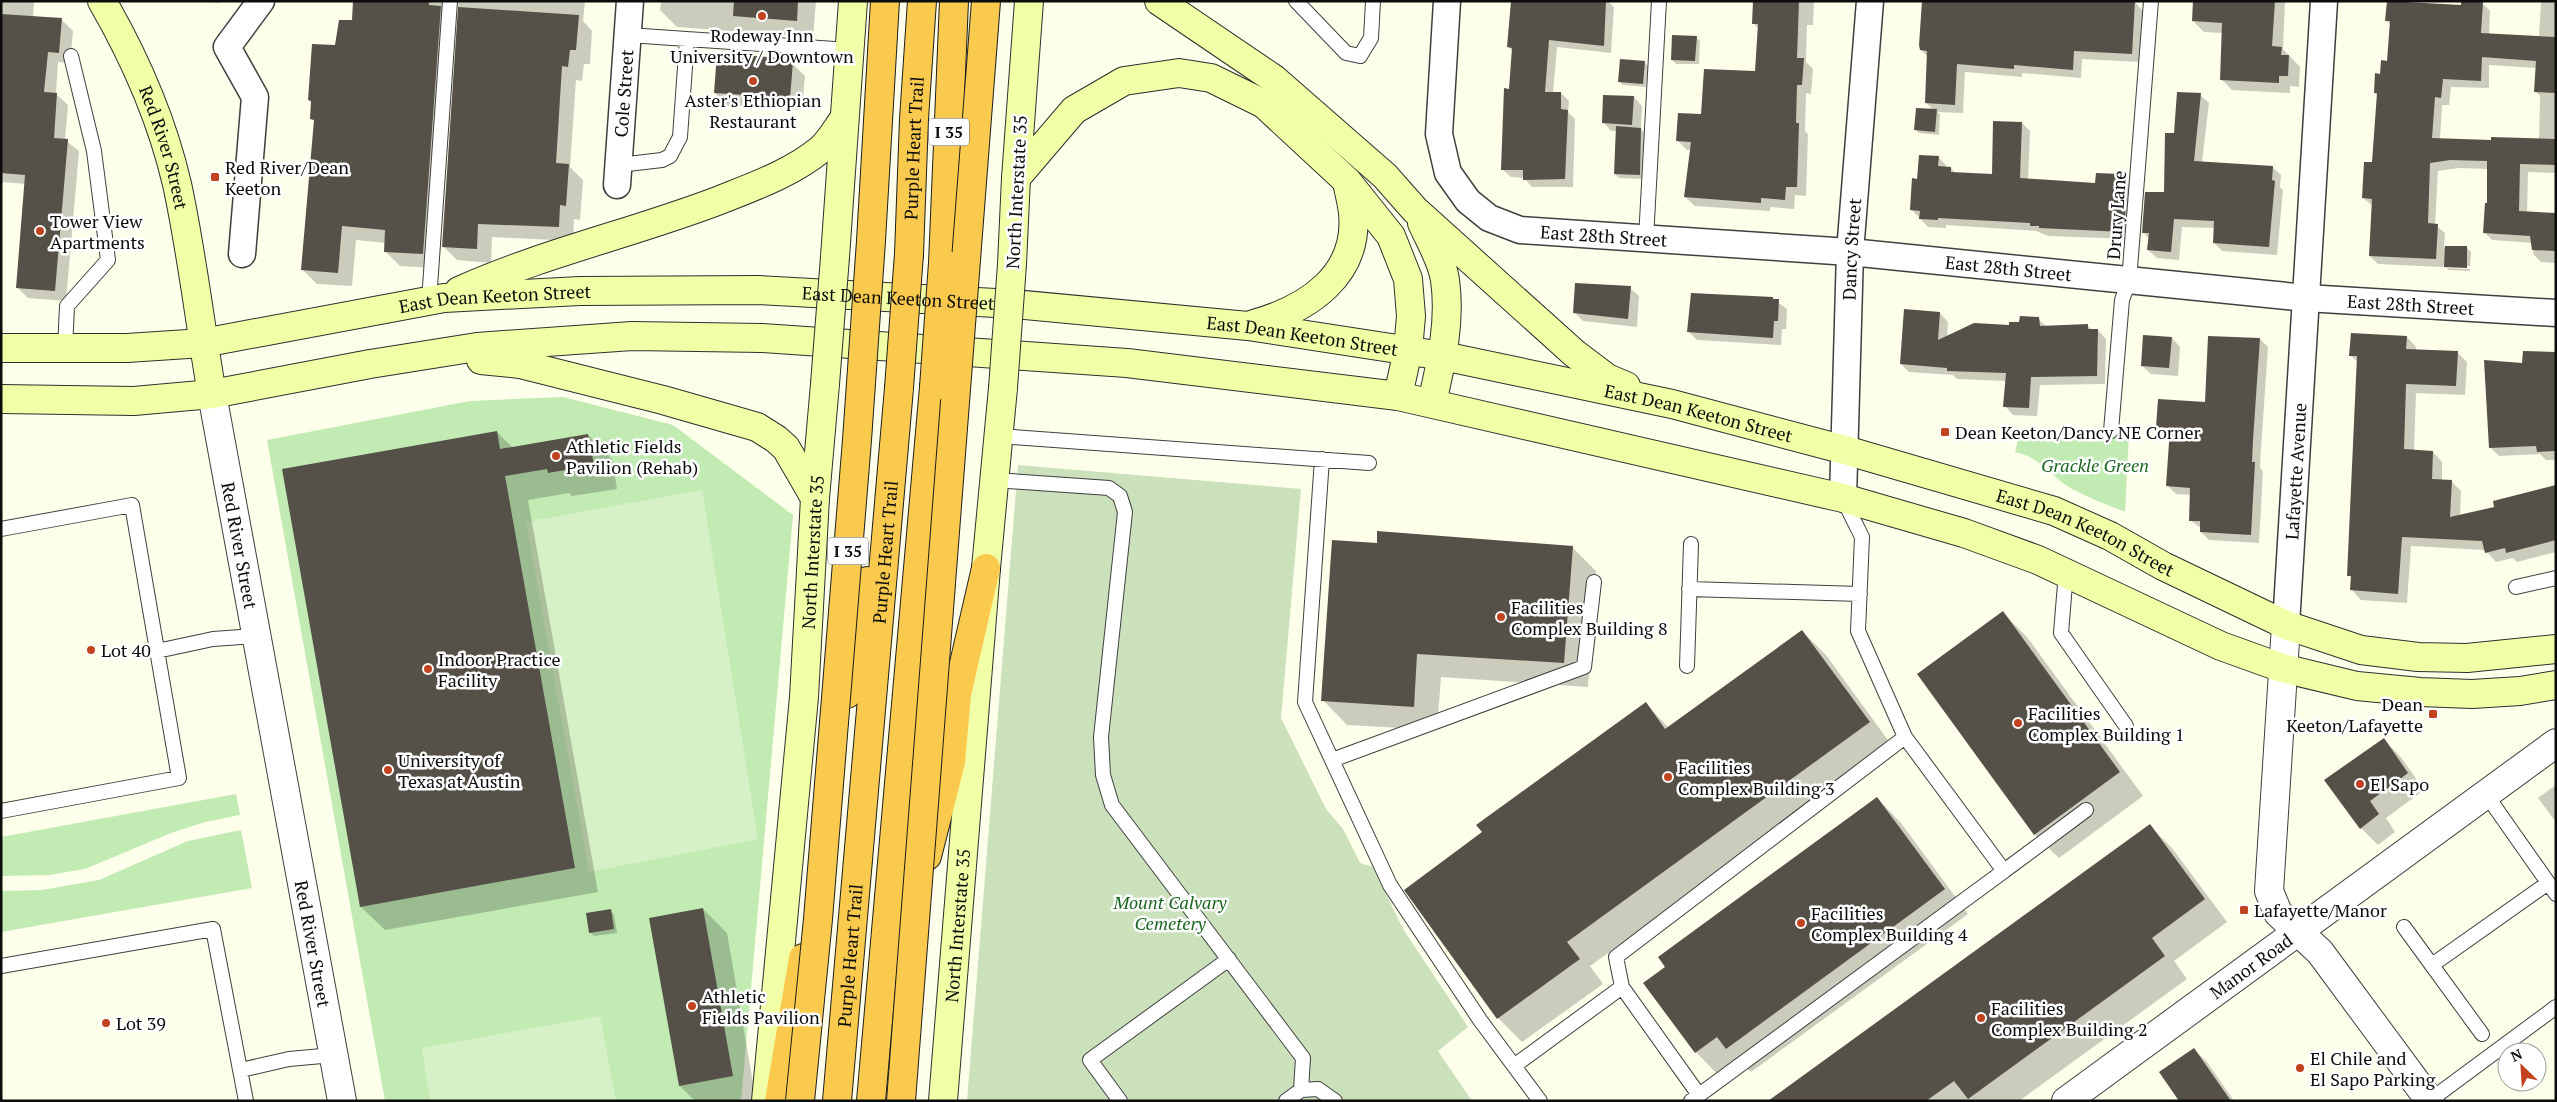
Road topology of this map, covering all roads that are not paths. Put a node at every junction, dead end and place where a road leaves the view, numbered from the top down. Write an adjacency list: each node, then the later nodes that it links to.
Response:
1 (102, 1): 36 (main road, Red River Street)
2 (261, 1): 30 (street)
3 (450, 1): 33 (lane)
4 (630, 1): 19 (street, Cole Street)
5 (853, 1): 21 (main road, North Interstate 35)
6 (885, 1): 99 (highway, Purple Heart Trail / I 35, bridge)
7 (922, 1): 49 (highway, Purple Heart Trail / I 35, bridge)
8 (954, 1): 90 (highway, Purple Heart Trail / I 35, bridge)
9 (986, 1): 102 (highway, I 35, bridge)
10 (1029, 1): 25 (main road, North Interstate 35)
11 (1159, 1): 27 (main road)
12 (1373, 1): 18 (lane)
13 (1448, 1): 28 (street, East 28th Street)
14 (1659, 1): 28 (lane)
15 (1870, 1): 29 (street, Dancy Street)
16 (2151, 1): 31 (lane, Drury Lane)
17 (2324, 1): 32 (street, Lafayette Avenue)
18 (1297, 2)
19 (628, 35): 20 (lane); 24 (street, Cole Street)
20 (687, 39): 21 (lane); 24 (lane)
21 (849, 50): 23 (main road, North Interstate 35)
22 (71, 56): 38 (lane)
23 (844, 119): 33 (main road); 54 (main road, North Interstate 35, bridge)
24 (618, 175)
25 (1016, 178): 26 (main road); 48 (main road, North Interstate 35, bridge)
26 (1347, 181): 35 (main road); 39 (main road)
27 (1415, 210): 40 (main road); 46 (main road)
28 (1646, 239): 29 (street, East 28th Street)
29 (1850, 252): 31 (street, East 28th Street); 50 (street, Dancy Street)
30 (242, 254)
31 (2129, 281): 32 (street, East 28th Street); 47 (lane, Drury Lane)
32 (2306, 298): 34 (street, East 28th Street); 65 (street, Lafayette Avenue)
33 (437, 300): 35 (main road, East Dean Keeton Street); 36 (main road, East Dean Keeton Street)
34 (2556, 313)
35 (1248, 326): 39 (main road, East Dean Keeton Street)
36 (203, 343): 38 (main road, East Dean Keeton Street); 42 (main road, Red River Street)
37 (1, 348): 38 (main road, East Dean Keeton Street)
38 (65, 349)
39 (1408, 350): 40 (main road, East Dean Keeton Street); 43 (main road)
40 (1443, 356): 45 (main road); 46 (main road, East Dean Keeton Street)
41 (370, 364): 42 (main road); 43 (main road); 54 (main road)
42 (212, 394): 44 (main road); 66 (street, Red River Street)
43 (1398, 396): 45 (main road)
44 (1, 399)
45 (1432, 403): 55 (main road)
46 (1672, 404): 50 (main road, East Dean Keeton Street)
47 (2111, 431)
48 (998, 436): 51 (lane); 53 (main road, North Interstate 35)
49 (892, 447): 98 (highway); 100 (highway, Purple Heart Trail / I 35)
50 (1845, 450): 55 (street, Dancy Street); 65 (main road, East Dean Keeton Street)
51 (1322, 459): 52 (lane); 75 (lane)
52 (1369, 463)
53 (995, 480): 58 (main road, North Interstate 35); 83 (lane)
54 (815, 498): 97 (main road, North Interstate 35)
55 (1843, 498): 59 (main road); 64 (lane)
56 (1, 528): 68 (lane)
57 (1690, 544): 63 (lane)
58 (986, 568): 90 (highway); 103 (main road, North Interstate 35)
59 (2066, 572): 70 (main road); 72 (lane)
60 (2556, 578): 62 (lane)
61 (1594, 582): 75 (lane)
62 (2516, 587)
63 (1689, 589): 64 (lane); 69 (lane)
64 (1860, 594): 73 (lane)
65 (2286, 625): 67 (main road, East Dean Keeton Street); 70 (street, Lafayette Avenue)
66 (255, 636): 68 (lane); 89 (street, Red River Street)
67 (2556, 649)
68 (157, 651): 78 (lane)
69 (1687, 666)
70 (2282, 668): 71 (main road); 82 (street, Lafayette Avenue)
71 (2556, 686)
72 (2126, 726)
73 (1905, 737): 79 (lane); 86 (lane)
74 (2556, 742): 76 (street, Manor Road)
75 (1332, 760): 91 (lane)
76 (2485, 794): 80 (lane); 82 (street, Manor Road)
77 (2086, 810): 79 (lane)
78 (1, 811)
79 (2004, 871): 94 (lane)
80 (2552, 889): 85 (lane)
81 (2404, 928): 85 (lane)
82 (2297, 932): 108 (street, Manor Road); 109 (street, Lafayette Avenue)
83 (1229, 959): 93 (lane); 104 (lane)
84 (1, 966): 92 (lane)
85 (2432, 966): 88 (lane)
86 (1622, 987): 91 (lane); 94 (lane)
87 (2556, 1007): 109 (lane)
88 (2482, 1034)
89 (333, 1055): 92 (lane); 96 (street, Red River Street)
90 (874, 1061): 101 (highway, Purple Heart Trail / I 35)
91 (1514, 1066): 107 (lane)
92 (241, 1070): 95 (lane)
93 (1301, 1090): 105 (lane); 106 (lane)
94 (1695, 1098)
95 (246, 1101)
96 (342, 1101)
97 (766, 1101)
98 (779, 1101)
99 (800, 1101)
100 (837, 1101)
101 (871, 1101)
102 (901, 1101)
103 (943, 1101)
104 (1120, 1101)
105 (1286, 1101)
106 (1335, 1101)
107 (1540, 1101)
108 (2066, 1101)
109 (2429, 1101)

